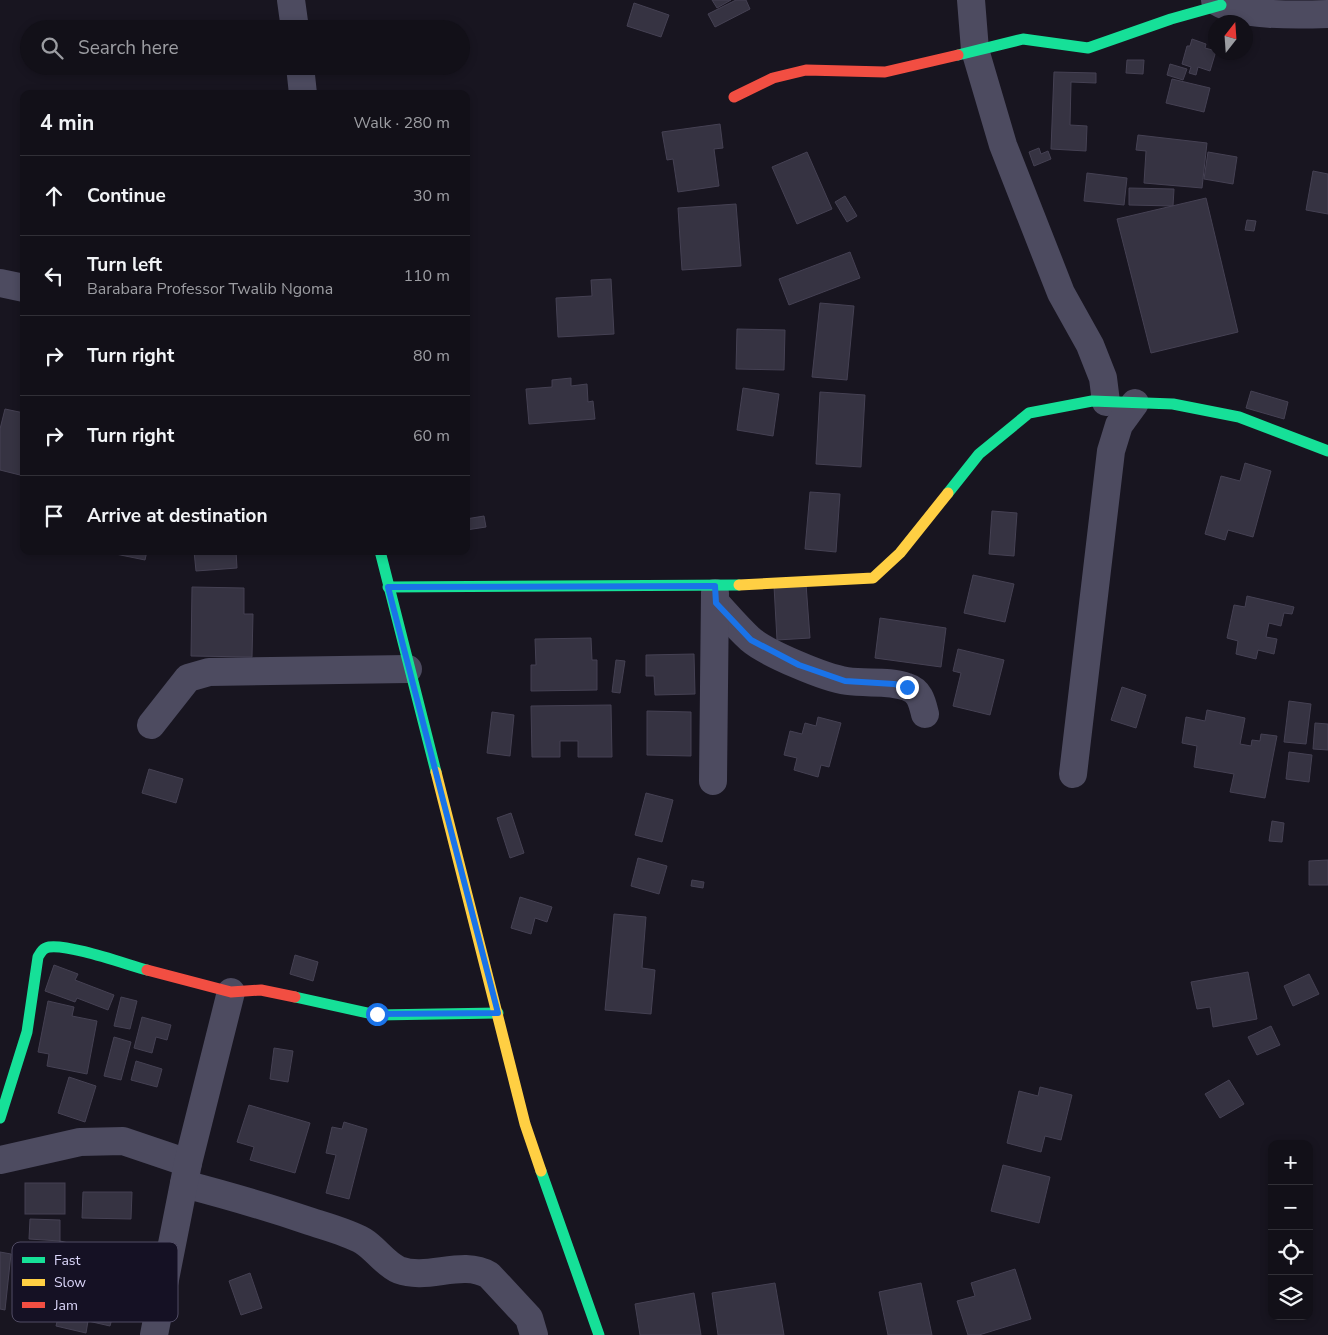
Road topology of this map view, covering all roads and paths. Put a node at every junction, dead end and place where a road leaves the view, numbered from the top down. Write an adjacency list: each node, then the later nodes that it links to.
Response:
1 (291, 0): 5 (street)
2 (971, 0): 6 (street)
3 (1218, 3): 4 (street); 6 (street)
4 (1328, 14)
5 (294, 20)
6 (975, 50): 9 (street); 12 (street)
7 (301, 75): 8 (street)
8 (303, 90)
9 (734, 97)
10 (0, 283): 11 (street)
11 (20, 287)
12 (1106, 402): 13 (street); 17 (street)
13 (1135, 403): 14 (street); 21 (street)
14 (1328, 451)
15 (381, 555): 16 (street)
16 (388, 587): 17 (street); 18 (street)
17 (716, 595): 19 (street); 22 (street)
18 (408, 669): 20 (street); 24 (street)
19 (925, 714)
20 (151, 725)
21 (1073, 774)
22 (713, 781)
23 (231, 992): 24 (street); 25 (street); 27 (street)
24 (498, 1013): 32 (street)
25 (0, 1118)
26 (0, 1160): 27 (street)
27 (186, 1173): 28 (street); 31 (street)
28 (172, 1242)
29 (157, 1322): 30 (street)
30 (154, 1335)
31 (534, 1335)
32 (599, 1335)

